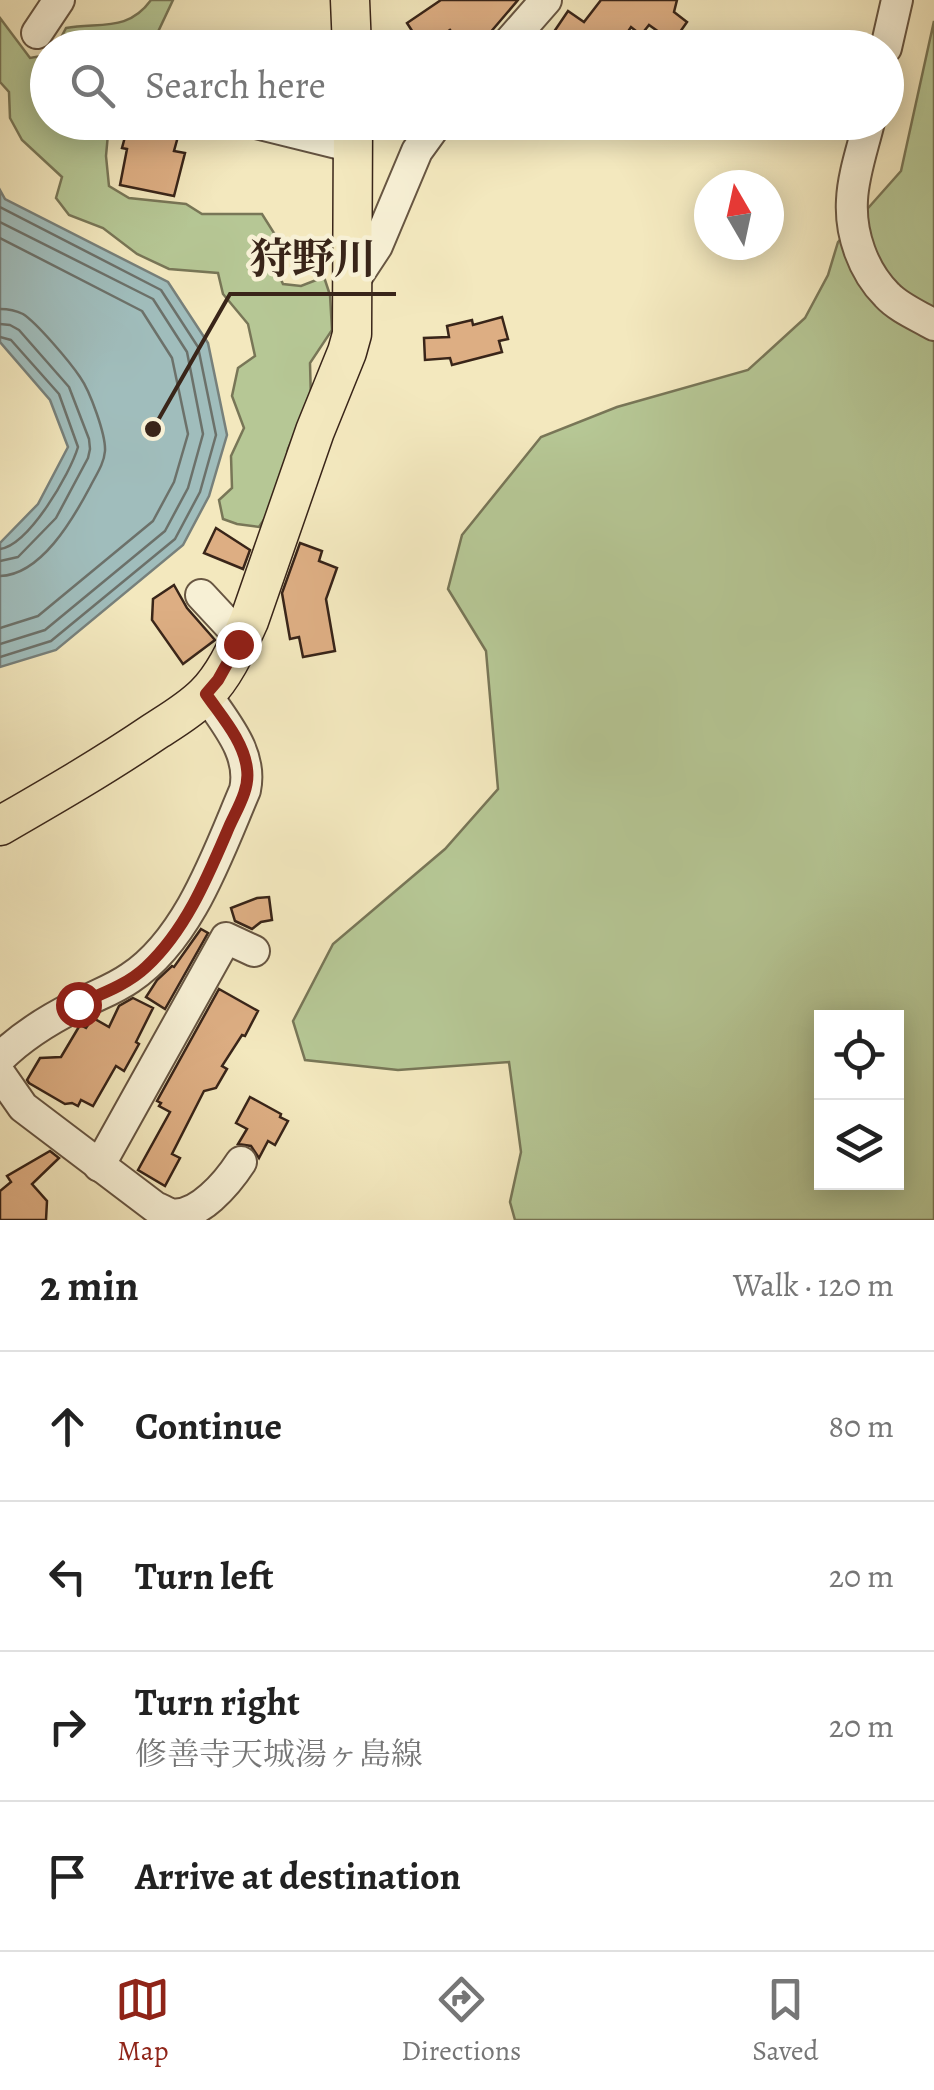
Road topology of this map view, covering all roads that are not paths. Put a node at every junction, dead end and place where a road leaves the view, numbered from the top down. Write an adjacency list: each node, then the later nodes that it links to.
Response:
1 (58, 0): 5 (street)
2 (350, 0): 6 (main road)
3 (546, 0): 7 (street)
4 (897, 0): 8 (street)
5 (39, 30)
6 (351, 30)
7 (520, 30)
8 (890, 30)
9 (353, 140): 12 (main road)
10 (425, 140): 12 (street)
11 (865, 140): 13 (street)
12 (352, 284): 15 (main road)
13 (934, 325)
14 (201, 595): 15 (street)
15 (241, 638): 16 (main road)
16 (206, 694): 17 (main road); 19 (street)
17 (0, 826)
18 (254, 950): 22 (street)
19 (0, 1058)
20 (0, 1074): 22 (street)
21 (241, 1162): 22 (street)
22 (100, 1166)

